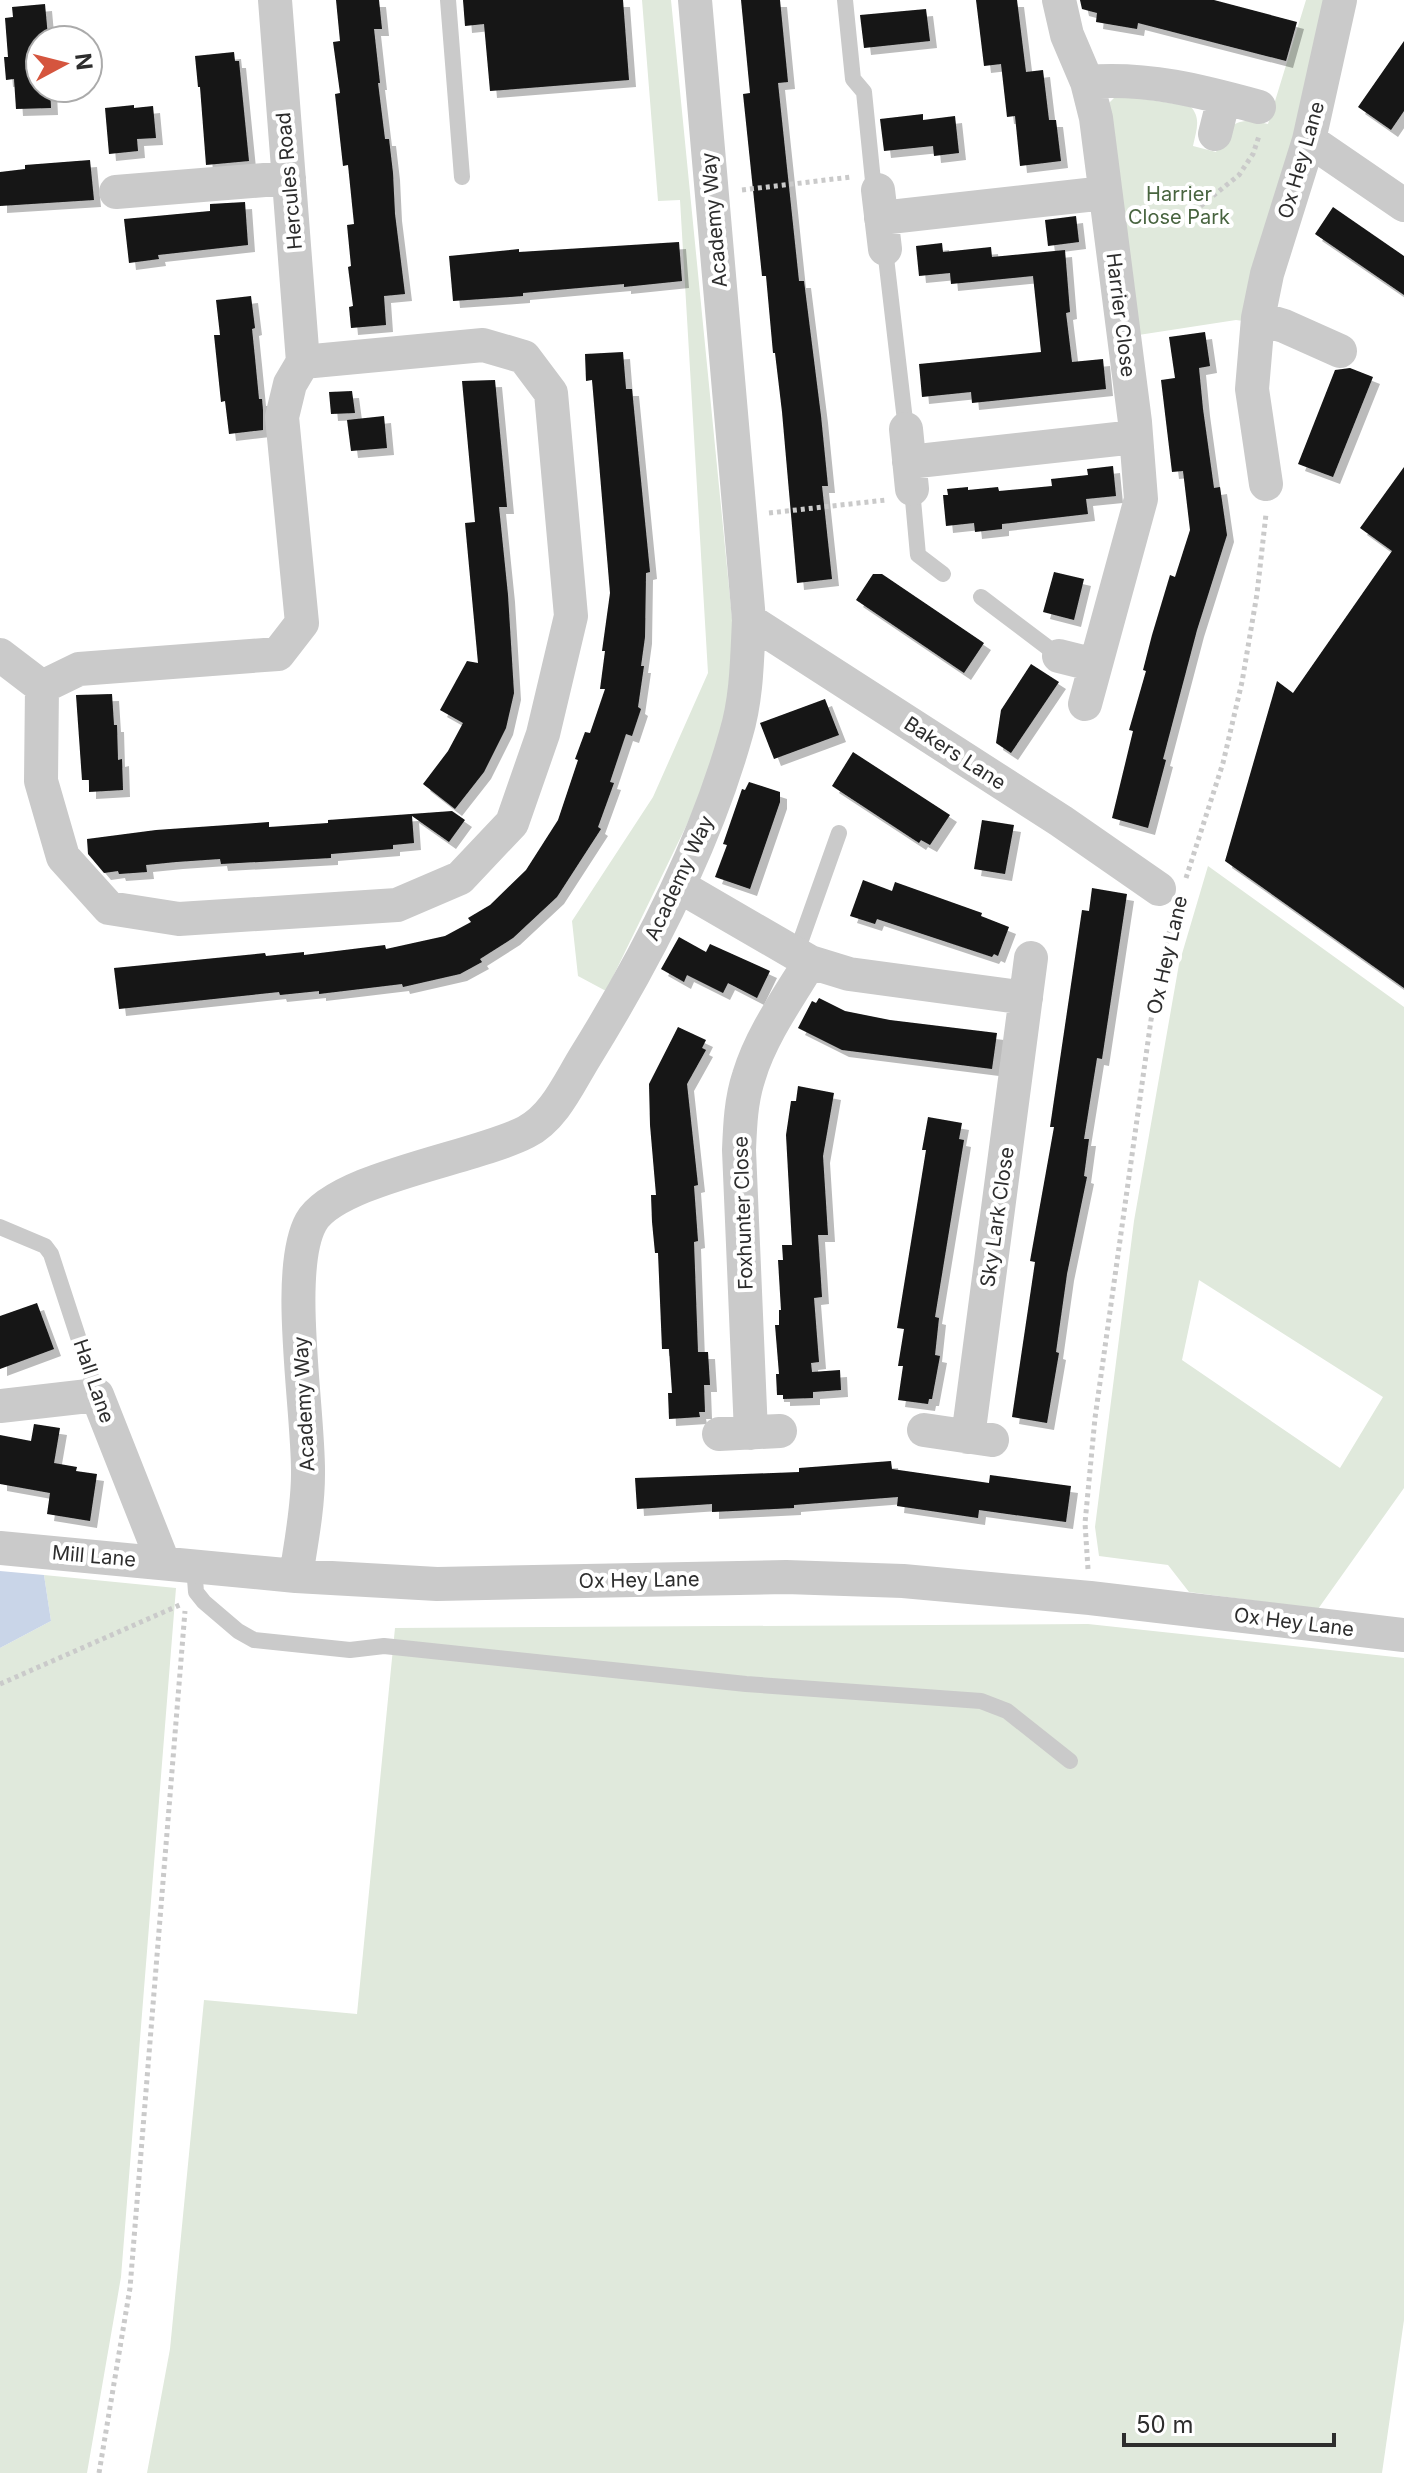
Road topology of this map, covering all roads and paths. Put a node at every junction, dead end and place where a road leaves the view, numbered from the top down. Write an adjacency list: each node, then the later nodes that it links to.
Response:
1 (275, 0): 13 (street, Hercules Road)
2 (448, 0): 12 (lane)
3 (695, 0): 15 (street, Academy Way)
4 (845, 0): 17 (lane)
5 (1059, 0): 7 (street, Harrier Close)
6 (1340, 0): 11 (street, Ox Hey Lane)
7 (1087, 82): 8 (street); 18 (street, Harrier Close)
8 (1224, 98): 9 (street); 10 (street)
9 (1259, 107): 18 (path)
10 (1215, 134)
11 (1309, 140): 16 (street); 19 (street, Ox Hey Lane)
12 (462, 177)
13 (289, 178): 14 (street); 21 (street, Hercules Road)
14 (116, 192)
15 (711, 193): 17 (path); 25 (street, Academy Way)
16 (1404, 205)
17 (879, 208): 18 (street); 23 (lane)
18 (1107, 209): 22 (street, Harrier Close)
19 (1258, 318): 20 (street); 24 (street, Ox Hey Lane)
20 (1340, 351)
21 (303, 362): 32 (street); 32 (street)
22 (1135, 437): 23 (street); 31 (street, Harrier Close)
23 (910, 469): 25 (path); 26 (lane)
24 (1266, 484): 36 (path, Ox Hey Lane)
25 (740, 516): 28 (street, Academy Way)
26 (943, 574)
27 (981, 597): 30 (lane)
28 (749, 620): 35 (street, Academy Way); 36 (street, Bakers Lane)
29 (0, 655): 32 (street)
30 (1059, 656): 31 (street)
31 (1095, 665): 33 (street, Harrier Close)
32 (42, 687)
33 (1085, 704)
34 (839, 833): 37 (lane)
35 (679, 886): 37 (street); 47 (street, Academy Way)
36 (1173, 893): 48 (path, Ox Hey Lane)
37 (803, 958): 39 (street); 44 (street, Foxhunter Close)
38 (1031, 958): 39 (street, Sky Lark Close)
39 (1026, 998): 43 (street, Sky Lark Close)
40 (0, 1227): 41 (lane, Hall Lane)
41 (97, 1395): 42 (street); 46 (street, Hall Lane)
42 (0, 1406)
43 (924, 1430)
44 (750, 1433)
45 (0, 1548): 46 (street, Mill Lane)
46 (181, 1564): 47 (street, Ox Hey Lane); 51 (lane)
47 (296, 1576): 48 (street, Ox Hey Lane)
48 (1090, 1598): 49 (street, Ox Hey Lane)
49 (1404, 1635)
50 (0, 1684): 52 (path)
51 (1070, 1761)
52 (99, 2473)

